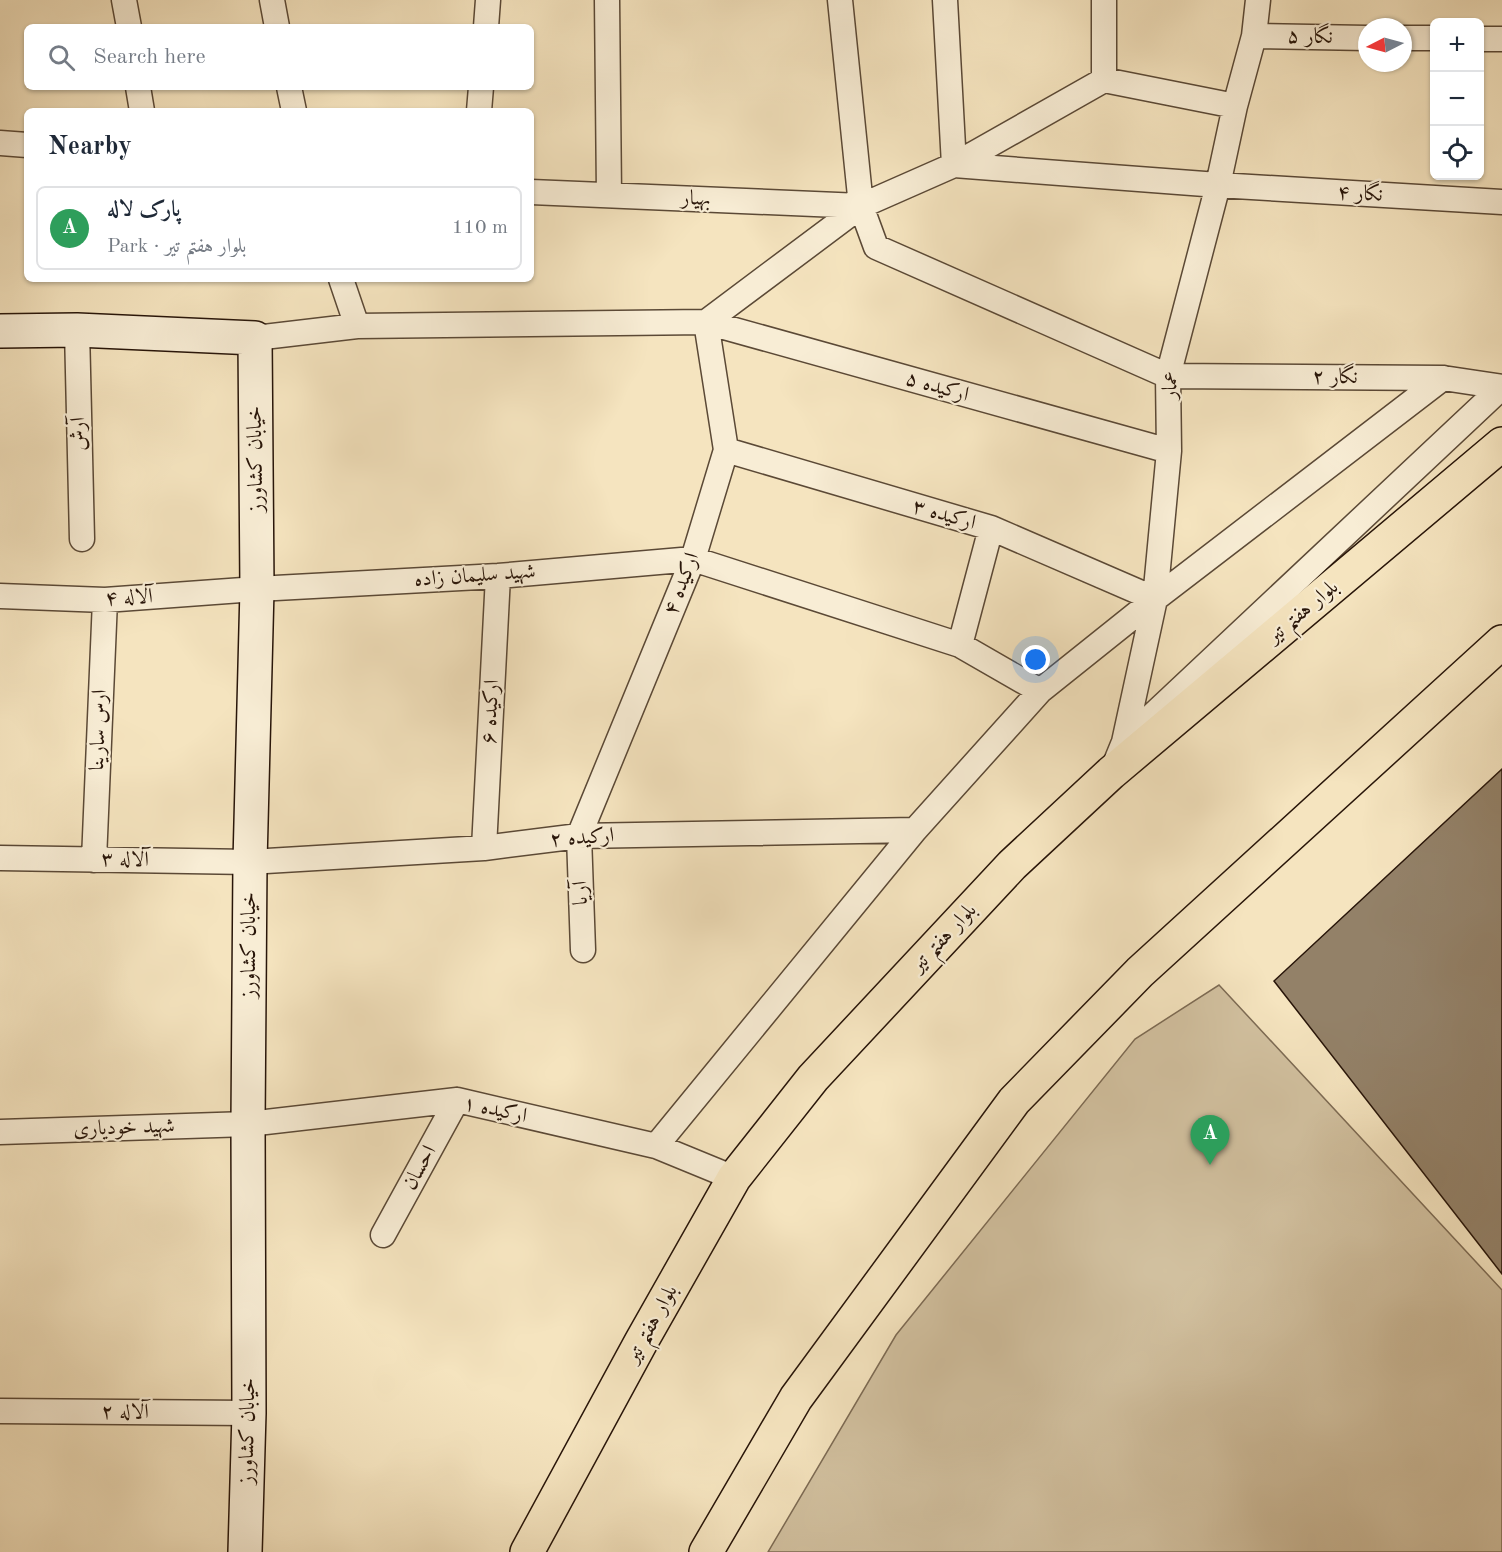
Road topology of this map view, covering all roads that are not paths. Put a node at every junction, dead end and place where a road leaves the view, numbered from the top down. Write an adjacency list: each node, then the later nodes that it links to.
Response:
1 (124, 0): 9 (street)
2 (272, 0): 10 (street)
3 (488, 0): 11 (street)
4 (607, 0): 31 (street)
5 (840, 0): 33 (street)
6 (945, 0): 28 (street)
7 (1104, 0): 18 (street)
8 (1258, 0): 12 (street, عمار)
9 (128, 24)
10 (276, 24)
11 (486, 24)
12 (1254, 36): 13 (street, نگار ۵); 22 (street, عمار)
13 (1358, 38)
14 (1412, 38): 15 (street)
15 (1430, 38)
16 (1484, 39): 17 (street)
17 (1502, 39)
18 (1104, 80): 22 (street); 28 (street)
19 (138, 90): 23 (street)
20 (290, 90): 24 (street)
21 (481, 90): 25 (street)
22 (1235, 106): 29 (street, عمار)
23 (142, 108)
24 (293, 108)
25 (479, 108)
26 (0, 143): 27 (street)
27 (24, 145)
28 (954, 165): 29 (street, نگار ۴); 33 (street)
29 (1218, 185): 32 (street, نگار ۴); 40 (street, عمار)
30 (534, 192): 31 (street, بهیار)
31 (609, 195): 33 (street, بهیار)
32 (1502, 202)
33 (861, 206): 35 (street); 40 (street)
34 (342, 282): 36 (street)
35 (706, 322): 36 (street, ارکیده ۵); 44 (street, ارکیده ۴); 45 (street, ارکیده ۵)
36 (357, 326): 39 (street, ارکیده ۵)
37 (77, 330): 38 (street); 39 (street); 47 (street, آرش)
38 (0, 331)
39 (255, 338): 50 (street, خیابان کشاورز)
40 (1168, 376): 41 (street, نگار ۲); 45 (street, عمار)
41 (1443, 378): 42 (street, نگار ۲); 52 (street)
42 (1502, 387): 57 (street)
43 (1502, 444): 58 (main road, بلوار هفتم تیر)
44 (726, 450): 46 (street, ارکیده ۳); 48 (street, ارکیده ۴)
45 (1169, 451): 52 (street, عمار)
46 (991, 528): 52 (street, ارکیده ۳); 55 (street)
47 (82, 539)
48 (693, 559): 49 (street, شهید سلیمان زاده); 55 (street); 60 (street, ارکیده ۴)
49 (498, 576): 50 (street, شهید سلیمان زاده); 61 (street, ارکیده ۶)
50 (257, 589): 53 (street, آلاله ۴); 64 (street, خیابان کشاورز)
51 (0, 596): 53 (street, آلاله ۴)
52 (1155, 599): 56 (street); 57 (street, عمار)
53 (105, 600): 63 (street, ارس سارینا)
54 (1502, 642): 76 (main road)
55 (960, 645): 56 (street)
56 (1040, 691): 59 (street)
57 (1124, 742): 58 (street, عمار)
58 (1112, 773): 70 (main road, بلوار هفتم تیر)
59 (915, 830): 60 (street, ارکیده ۲); 69 (street)
60 (579, 836): 61 (street, ارکیده ۲); 65 (street, آریا)
61 (484, 848): 64 (street, ارکیده ۲)
62 (0, 858): 63 (street, آلاله ۳)
63 (94, 860): 64 (street, آلاله ۳)
64 (249, 862): 67 (street, خیابان کشاورز)
65 (583, 950)
66 (457, 1100): 67 (street, ارکیده ۱); 69 (street, ارکیده ۱); 71 (street, احسان)
67 (248, 1124): 68 (street, شهید خودیاری); 73 (street, خیابان کشاورز)
68 (0, 1132)
69 (656, 1146): 70 (street, ارکیده ۱)
70 (734, 1178): 75 (main road, بلوار هفتم تیر)
71 (383, 1235)
72 (0, 1411): 73 (street, آلاله ۲)
73 (249, 1413): 74 (street, خیابان کشاورز)
74 (245, 1552)
75 (527, 1552)
76 (706, 1552)

